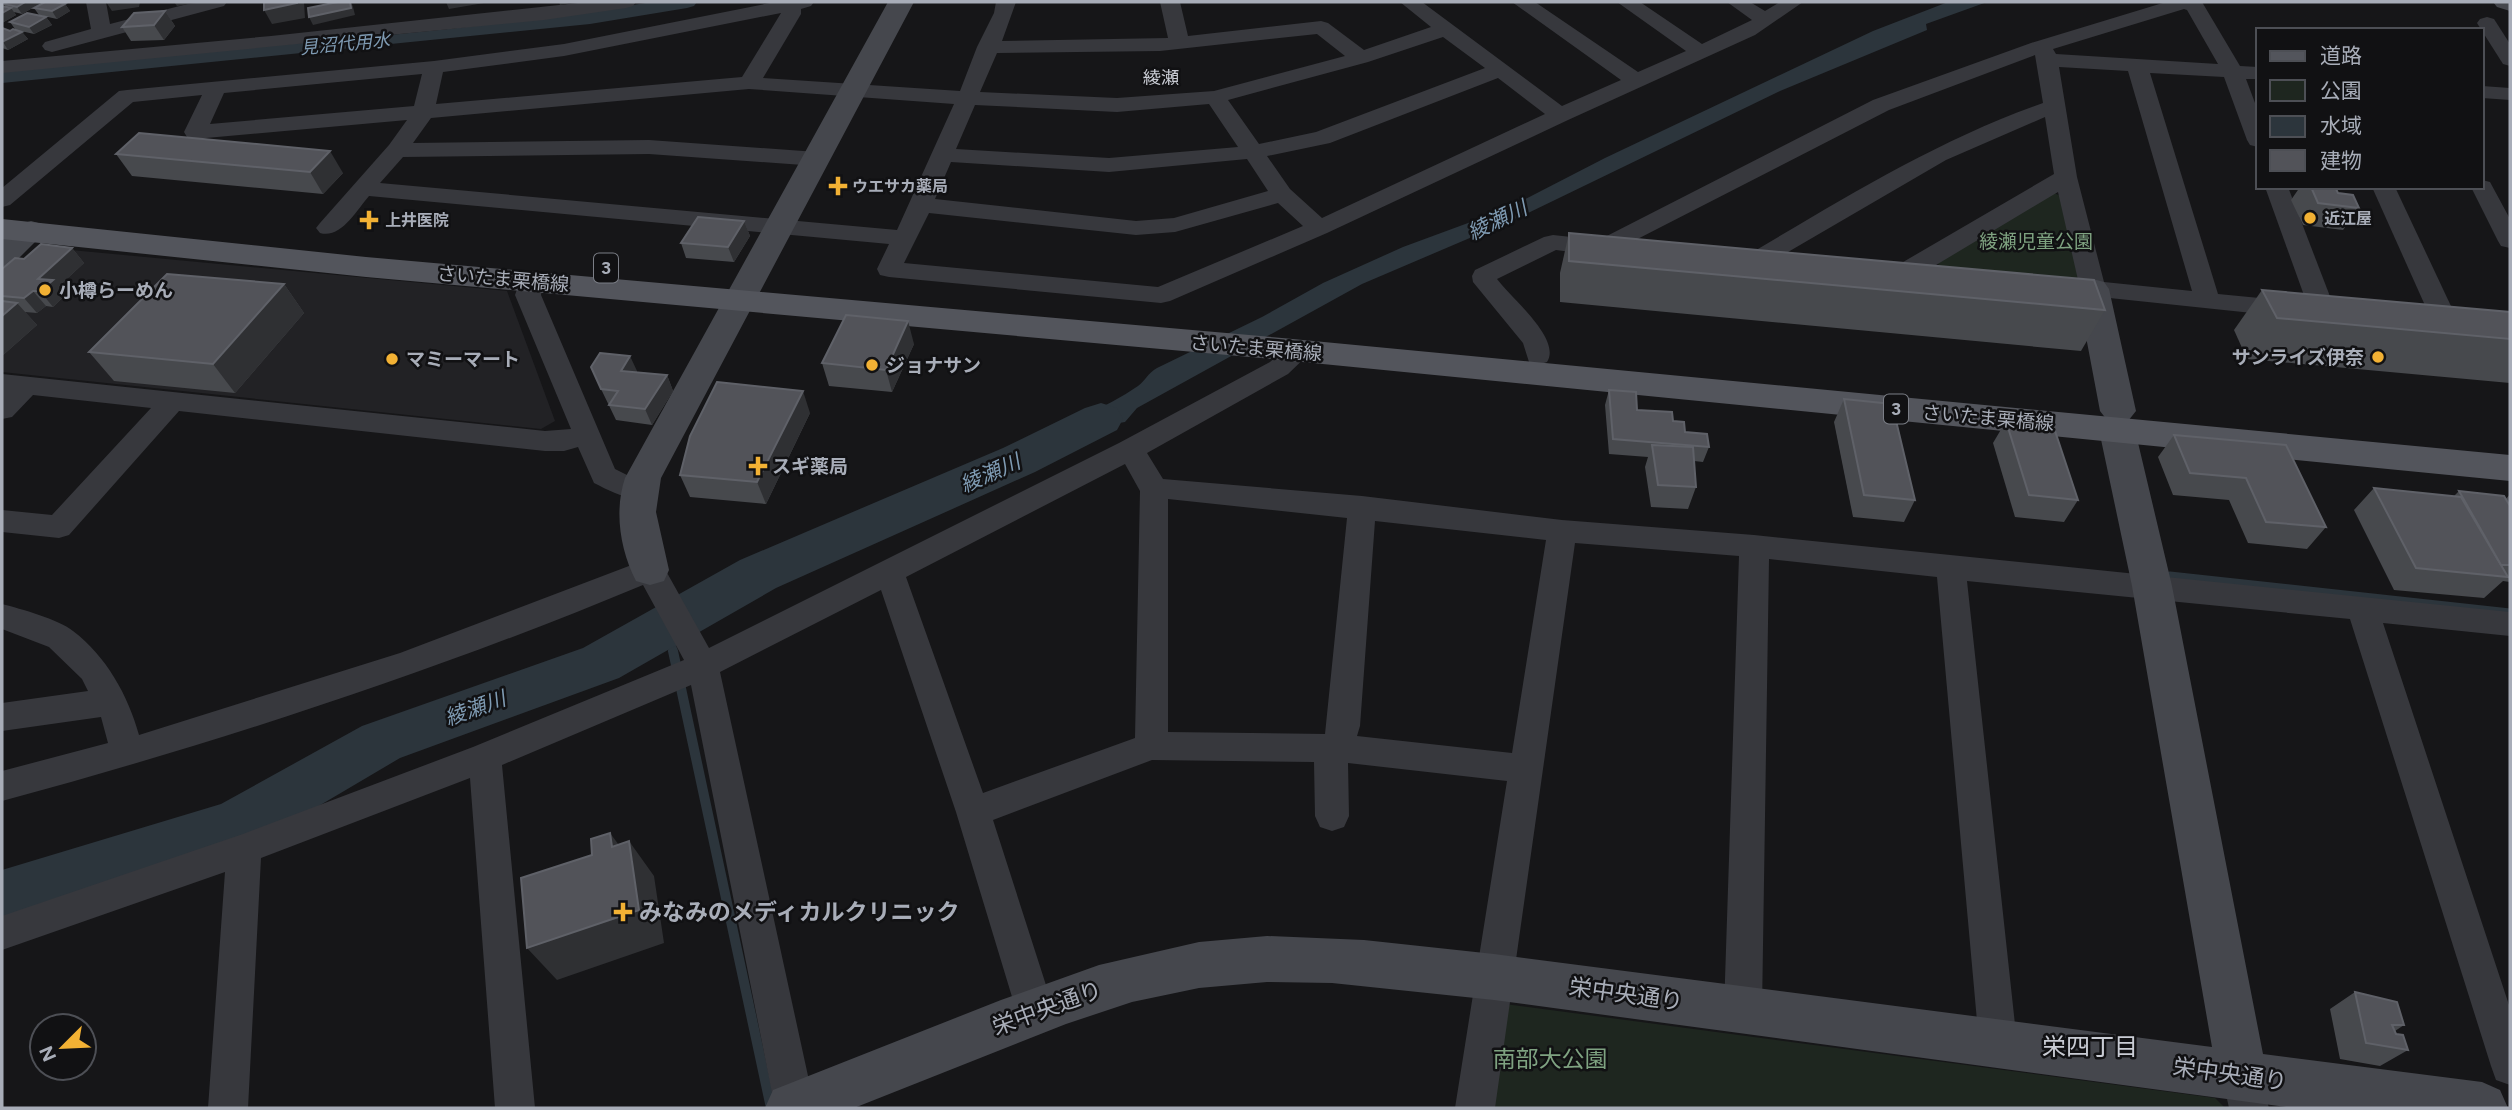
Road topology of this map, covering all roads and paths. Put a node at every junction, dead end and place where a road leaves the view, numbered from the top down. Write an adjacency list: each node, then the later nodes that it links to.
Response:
1 (96, 2): 16 (street)
2 (217, 2): 16 (street)
3 (626, 2): 25 (street)
4 (901, 2): 33 (street)
5 (1012, 2): 18 (street)
6 (1170, 2): 17 (street)
7 (1410, 2): 15 (street)
8 (1522, 2): 30 (street)
9 (1627, 2): 19 (street)
10 (1737, 2): 13 (street)
11 (1793, 2): 13 (street)
12 (798, 3): 26 (street); 31 (street)
13 (1766, 20): 19 (street)
14 (2487, 23): 23 (street)
15 (1445, 29): 22 (street); 27 (street)
16 (102, 34): 21 (street)
17 (1179, 44): 18 (street); 22 (street)
18 (987, 47): 37 (street)
19 (1701, 52): 30 (street)
20 (2042, 53): 24 (street); 28 (street); 38 (street); 61 (street)
21 (2, 58)
22 (1360, 58): 36 (street)
23 (2510, 60)
24 (2137, 65): 28 (street); 74 (street)
25 (2, 67)
26 (434, 67): 32 (street); 39 (street)
27 (1500, 70): 40 (street); 43 (street)
28 (2233, 72): 29 (street); 41 (street)
29 (2256, 73)
30 (1636, 81): 40 (street)
31 (749, 82): 33 (street); 39 (street)
32 (216, 88): 39 (street); 52 (street)
33 (854, 90): 37 (street); 45 (street)
34 (2484, 92): 35 (street)
35 (2510, 94)
36 (1215, 97): 37 (street); 43 (street)
37 (966, 98): 44 (street)
38 (2054, 107): 46 (street); 65 (street)
39 (423, 113): 42 (street)
40 (1560, 115): 57 (street)
41 (2256, 135)
42 (397, 150): 45 (street); 47 (street)
43 (1252, 152): 44 (street); 51 (street)
44 (942, 155): 53 (street)
45 (817, 159): 55 (street)
46 (2066, 177): 68 (street); 72 (street)
47 (364, 189): 55 (street); 56 (street)
48 (2277, 189): 75 (street)
49 (2384, 189): 78 (street)
50 (2483, 189): 60 (street)
51 (1282, 194): 53 (street); 57 (street)
52 (2, 200)
53 (921, 205): 59 (street)
54 (2, 213): 73 (main road, さいたま栗橋線 / 3)
55 (780, 227): 59 (street); 73 (street)
56 (328, 228)
57 (1319, 228): 59 (street)
58 (16, 230): 63 (street); 70 (main road, さいたま栗橋線 / 3)
59 (904, 239)
60 (2510, 241)
61 (1602, 248): 62 (street); 81 (street)
62 (1644, 251)
63 (2, 257)
64 (1727, 258): 65 (street)
65 (1755, 261): 66 (street)
66 (1797, 264)
67 (1879, 269): 68 (street)
68 (1907, 271): 69 (street)
69 (1947, 275)
70 (531, 281): 73 (main road, さいたま栗橋線 / 3); 86 (street)
71 (2053, 285): 72 (street)
72 (2093, 289): 74 (street); 85 (street)
73 (745, 291): 80 (main road, さいたま栗橋線 / 3); 80 (main road, さいたま栗橋線 / 3); 90 (street)
74 (2207, 300): 75 (street)
75 (2323, 312): 76 (street)
76 (2350, 314)
77 (2418, 319): 78 (street)
78 (2445, 321): 79 (street)
79 (2471, 323)
80 (1295, 345): 81 (main road, さいたま栗橋線 / 3); 85 (main road, さいたま栗橋線 / 3); 88 (street)
81 (1538, 356): 85 (main road, さいたま栗橋線 / 3)
82 (14, 385): 83 (street); 84 (street)
83 (172, 402): 86 (street); 93 (street)
84 (2, 410)
85 (2118, 421): 87 (main road, さいたま栗橋線 / 3); 89 (main road, さいたま栗橋線 / 3); 99 (street)
86 (586, 435): 90 (street)
87 (2510, 446)
88 (1129, 450): 91 (street); 97 (street)
89 (2510, 468)
90 (639, 488): 98 (street)
91 (1154, 491): 92 (street); 106 (street)
92 (1362, 507): 94 (street); 107 (street)
93 (2, 521)
94 (1562, 531): 95 (street); 110 (street)
95 (1754, 546): 96 (street); 118 (street)
96 (1951, 568): 99 (street); 119 (street)
97 (890, 573): 103 (street); 112 (street)
98 (656, 580): 103 (street); 108 (street)
99 (2152, 586): 100 (street); 121 (street)
100 (2362, 607): 102 (street); 120 (street)
101 (2, 616): 104 (street)
102 (2510, 624)
103 (696, 654): 109 (street); 124 (street)
104 (110, 702): 105 (street); 108 (street)
105 (2, 717)
106 (1151, 746): 107 (street); 112 (street)
107 (1338, 748): 110 (street); 113 (street)
108 (127, 753): 111 (street)
109 (485, 757): 114 (street); 123 (street)
110 (1526, 769): 116 (street)
111 (2, 786)
112 (973, 812): 117 (street)
113 (1332, 816)
114 (244, 849): 115 (street); 122 (street)
115 (2, 933)
116 (1494, 977): 117 (street, 栄中央通り); 118 (street, 栄中央通り); 125 (street)
117 (1035, 1010): 124 (street, 栄中央通り)
118 (1743, 1010): 119 (street, 栄中央通り)
119 (1998, 1043): 121 (street, 栄中央通り)
120 (2510, 1066)
121 (2245, 1092): 126 (street, 栄中央通り)
122 (228, 1108)
123 (515, 1108)
124 (793, 1108)
125 (1475, 1108)
126 (2482, 1108)

